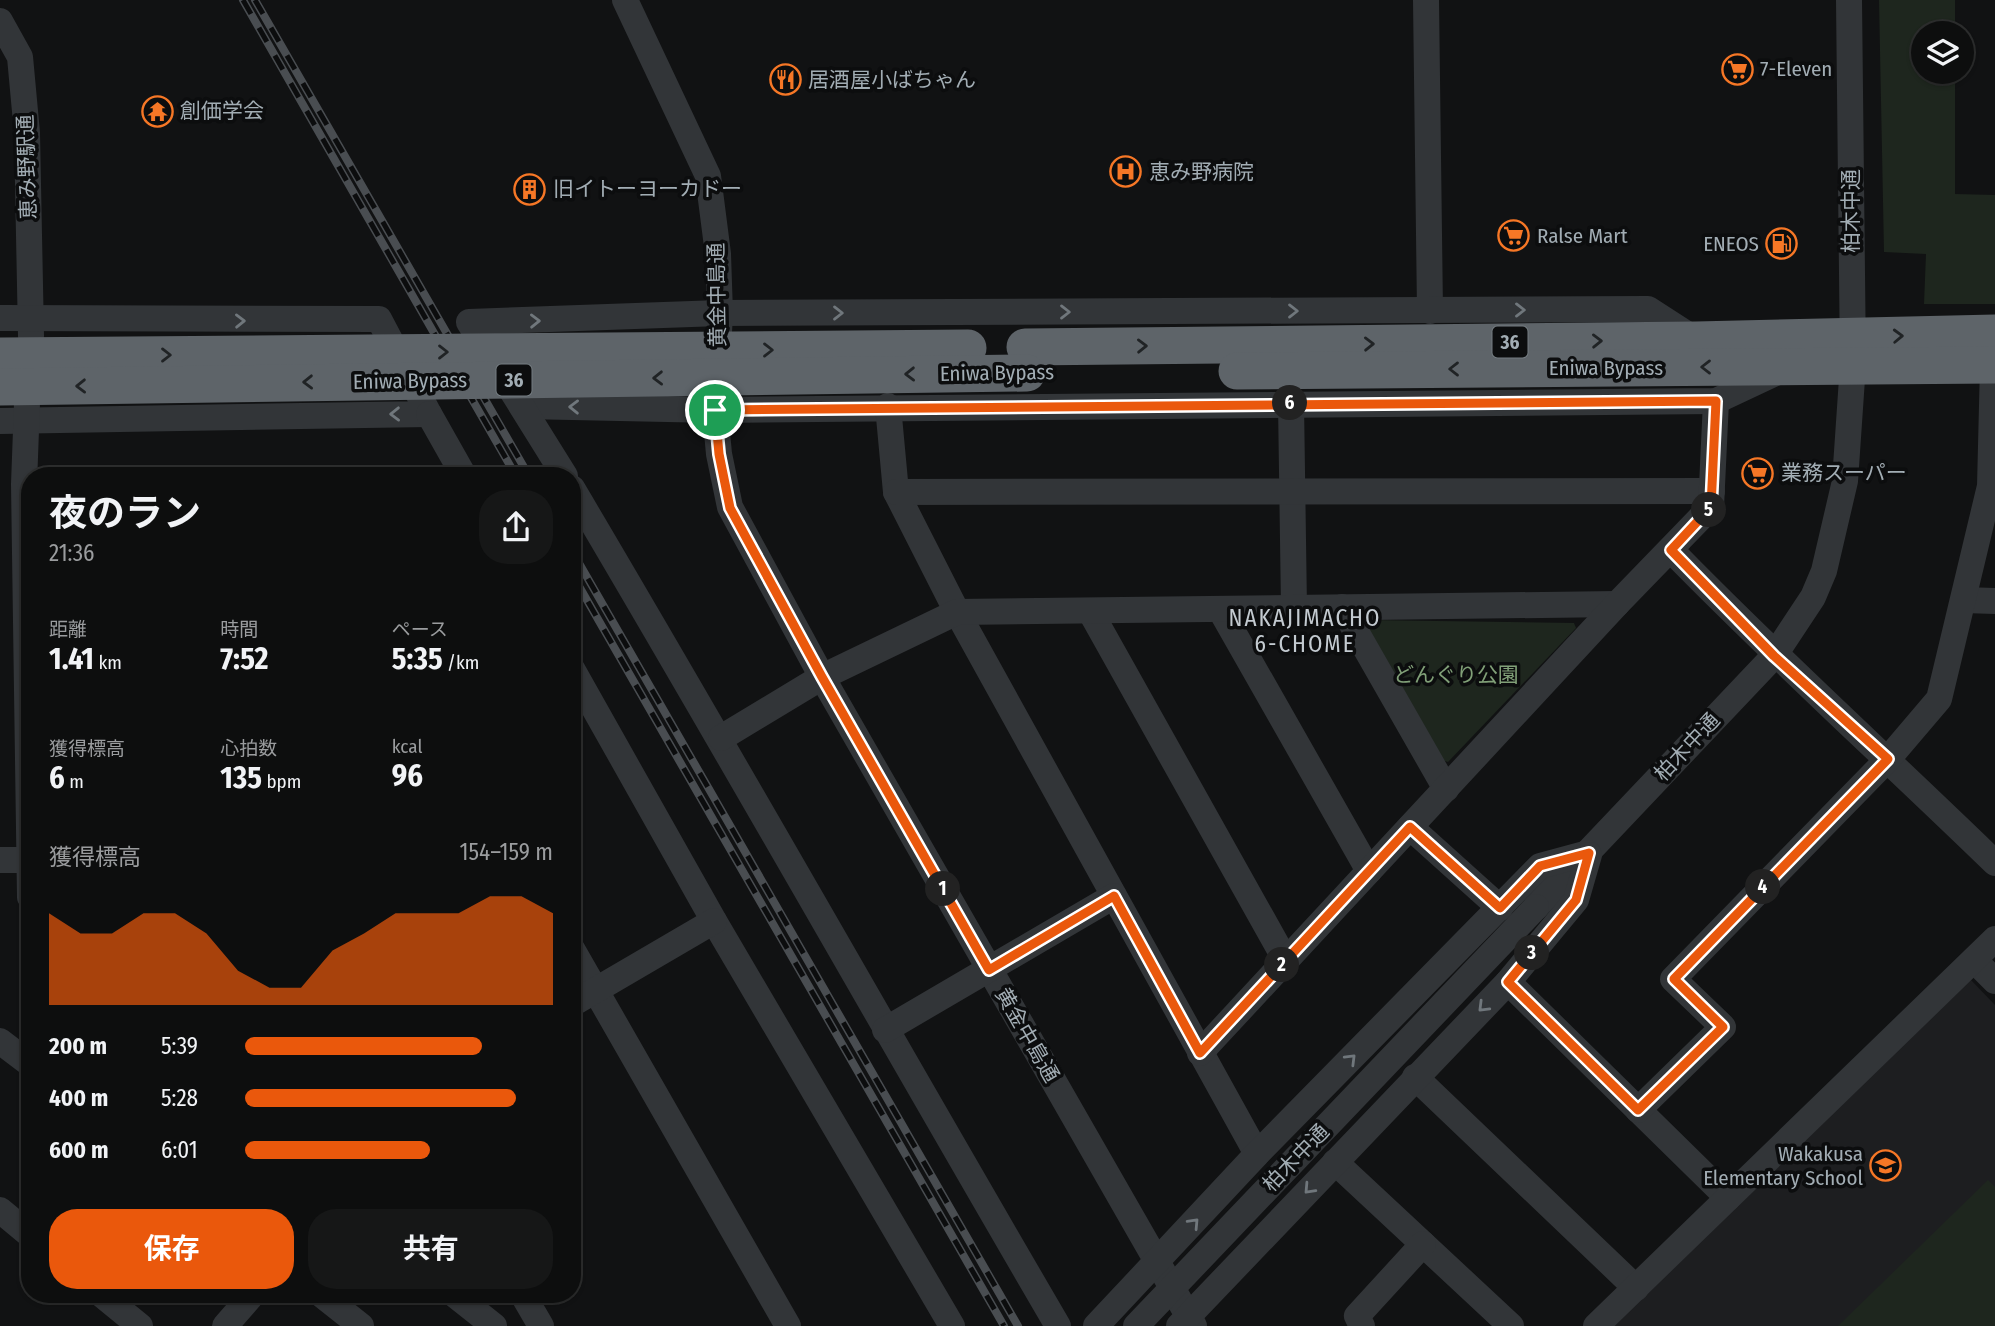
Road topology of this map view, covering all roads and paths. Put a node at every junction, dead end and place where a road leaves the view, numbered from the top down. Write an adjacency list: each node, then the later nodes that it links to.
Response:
1 (625, 0): 6 (street, 黄金中島通)
2 (1426, 0): 5 (street)
3 (1849, 0): 10 (street, 柏木中通)
4 (0, 22): 8 (street, 恵み野駅通)
5 (1430, 311): 6 (street, one-way to 5); 9 (street, one-way to 9)
6 (720, 313): 18 (street, one-way to 6); 20 (street, 黄金中島通)
7 (0, 318): 8 (street)
8 (32, 318): 21 (street, one-way to 21); 22 (street, 恵み野駅通)
9 (1696, 340): 10 (highway, Eniwa Bypass / 36); 13 (highway, Eniwa Bypass / 36, one-way to 9)
10 (1852, 351): 11 (highway, Eniwa Bypass / 36); 14 (highway, Eniwa Bypass / 36); 41 (street, 柏木中通)
11 (1994, 354): 26 (street)
12 (0, 356): 13 (highway, Eniwa Bypass / 36, one-way to 13, bridge)
13 (1026, 360): 14 (highway, Eniwa Bypass / 36, one-way to 13); 15 (highway, Eniwa Bypass / 36, one-way to 15, bridge)
14 (1791, 366): 16 (street)
15 (0, 387)
16 (1716, 401): 17 (street); 27 (street)
17 (1291, 403): 19 (street); 29 (street)
18 (524, 406): 20 (street, one-way to 18); 24 (street)
19 (888, 406): 20 (street); 28 (street)
20 (715, 410): 42 (street, 黄金中島通)
21 (429, 414): 22 (street, one-way to 22); 23 (street)
22 (13, 421): 25 (street, 恵み野駅通)
23 (459, 467)
24 (560, 467)
25 (18, 484): 32 (street, 恵み野駅通)
26 (1992, 486): 33 (street)
27 (1712, 491): 29 (street); 31 (street)
28 (896, 492): 29 (street); 40 (street)
29 (1292, 492): 37 (street)
30 (581, 503): 44 (street)
31 (1671, 550): 35 (street); 41 (street)
32 (21, 587)
33 (1964, 600): 34 (street); 45 (street)
34 (1995, 601)
35 (1617, 604): 36 (street); 46 (street)
36 (1342, 607): 37 (street); 46 (street)
37 (1294, 608): 38 (street)
38 (1220, 609): 39 (street); 52 (street)
39 (1090, 611): 40 (street); 58 (street)
40 (957, 612): 42 (street); 53 (street)
41 (1774, 656): 45 (street); 48 (street, 柏木中通)
42 (822, 677): 44 (street); 59 (street, 黄金中島通)
43 (581, 684): 55 (street)
44 (721, 738): 63 (street)
45 (1888, 759): 51 (street); 68 (street)
46 (1446, 789): 47 (street)
47 (1410, 827): 52 (street); 54 (street)
48 (1589, 853): 54 (street); 61 (street); 94 (street, 柏木中通, bridge)
49 (0, 860): 50 (street)
50 (21, 860)
51 (1995, 863)
52 (1369, 871): 58 (street)
53 (1114, 896): 59 (street); 65 (street)
54 (1500, 908): 69 (street, one-way to 54)
55 (714, 921): 62 (street); 91 (street)
56 (1995, 939): 57 (street)
57 (1974, 960): 60 (street); 71 (street)
58 (1286, 961): 65 (street)
59 (989, 970): 63 (street); 75 (street, 黄金中島通)
60 (1995, 981)
61 (1508, 982): 67 (street, one-way to 67); 68 (street)
62 (583, 998): 90 (street)
63 (885, 1030): 92 (street)
64 (0, 1041): 66 (street)
65 (1200, 1053): 69 (street)
66 (21, 1057)
67 (1415, 1077): 70 (street); 76 (street)
68 (1638, 1110): 71 (street)
69 (1257, 1154): 75 (street, one-way to 69)
70 (1335, 1163): 74 (street); 83 (street, one-way to 83)
71 (1728, 1198): 76 (street)
72 (0, 1210): 73 (street)
73 (21, 1228)
74 (1423, 1244): 95 (street); 96 (street)
75 (1158, 1262): 83 (street, 黄金中島通); 93 (street)
76 (1636, 1288): 97 (street)
77 (112, 1303): 84 (street)
78 (245, 1303): 85 (street)
79 (332, 1303): 86 (street)
80 (465, 1303): 87 (street)
81 (522, 1303): 88 (street)
82 (527, 1303): 89 (street)
83 (1188, 1323)
84 (139, 1326)
85 (225, 1326)
86 (361, 1326)
87 (494, 1326)
88 (508, 1326)
89 (541, 1326)
90 (788, 1326)
91 (952, 1326)
92 (1058, 1326)
93 (1096, 1326)
94 (1136, 1326)
95 (1362, 1326)
96 (1511, 1326)
97 (1596, 1326)

